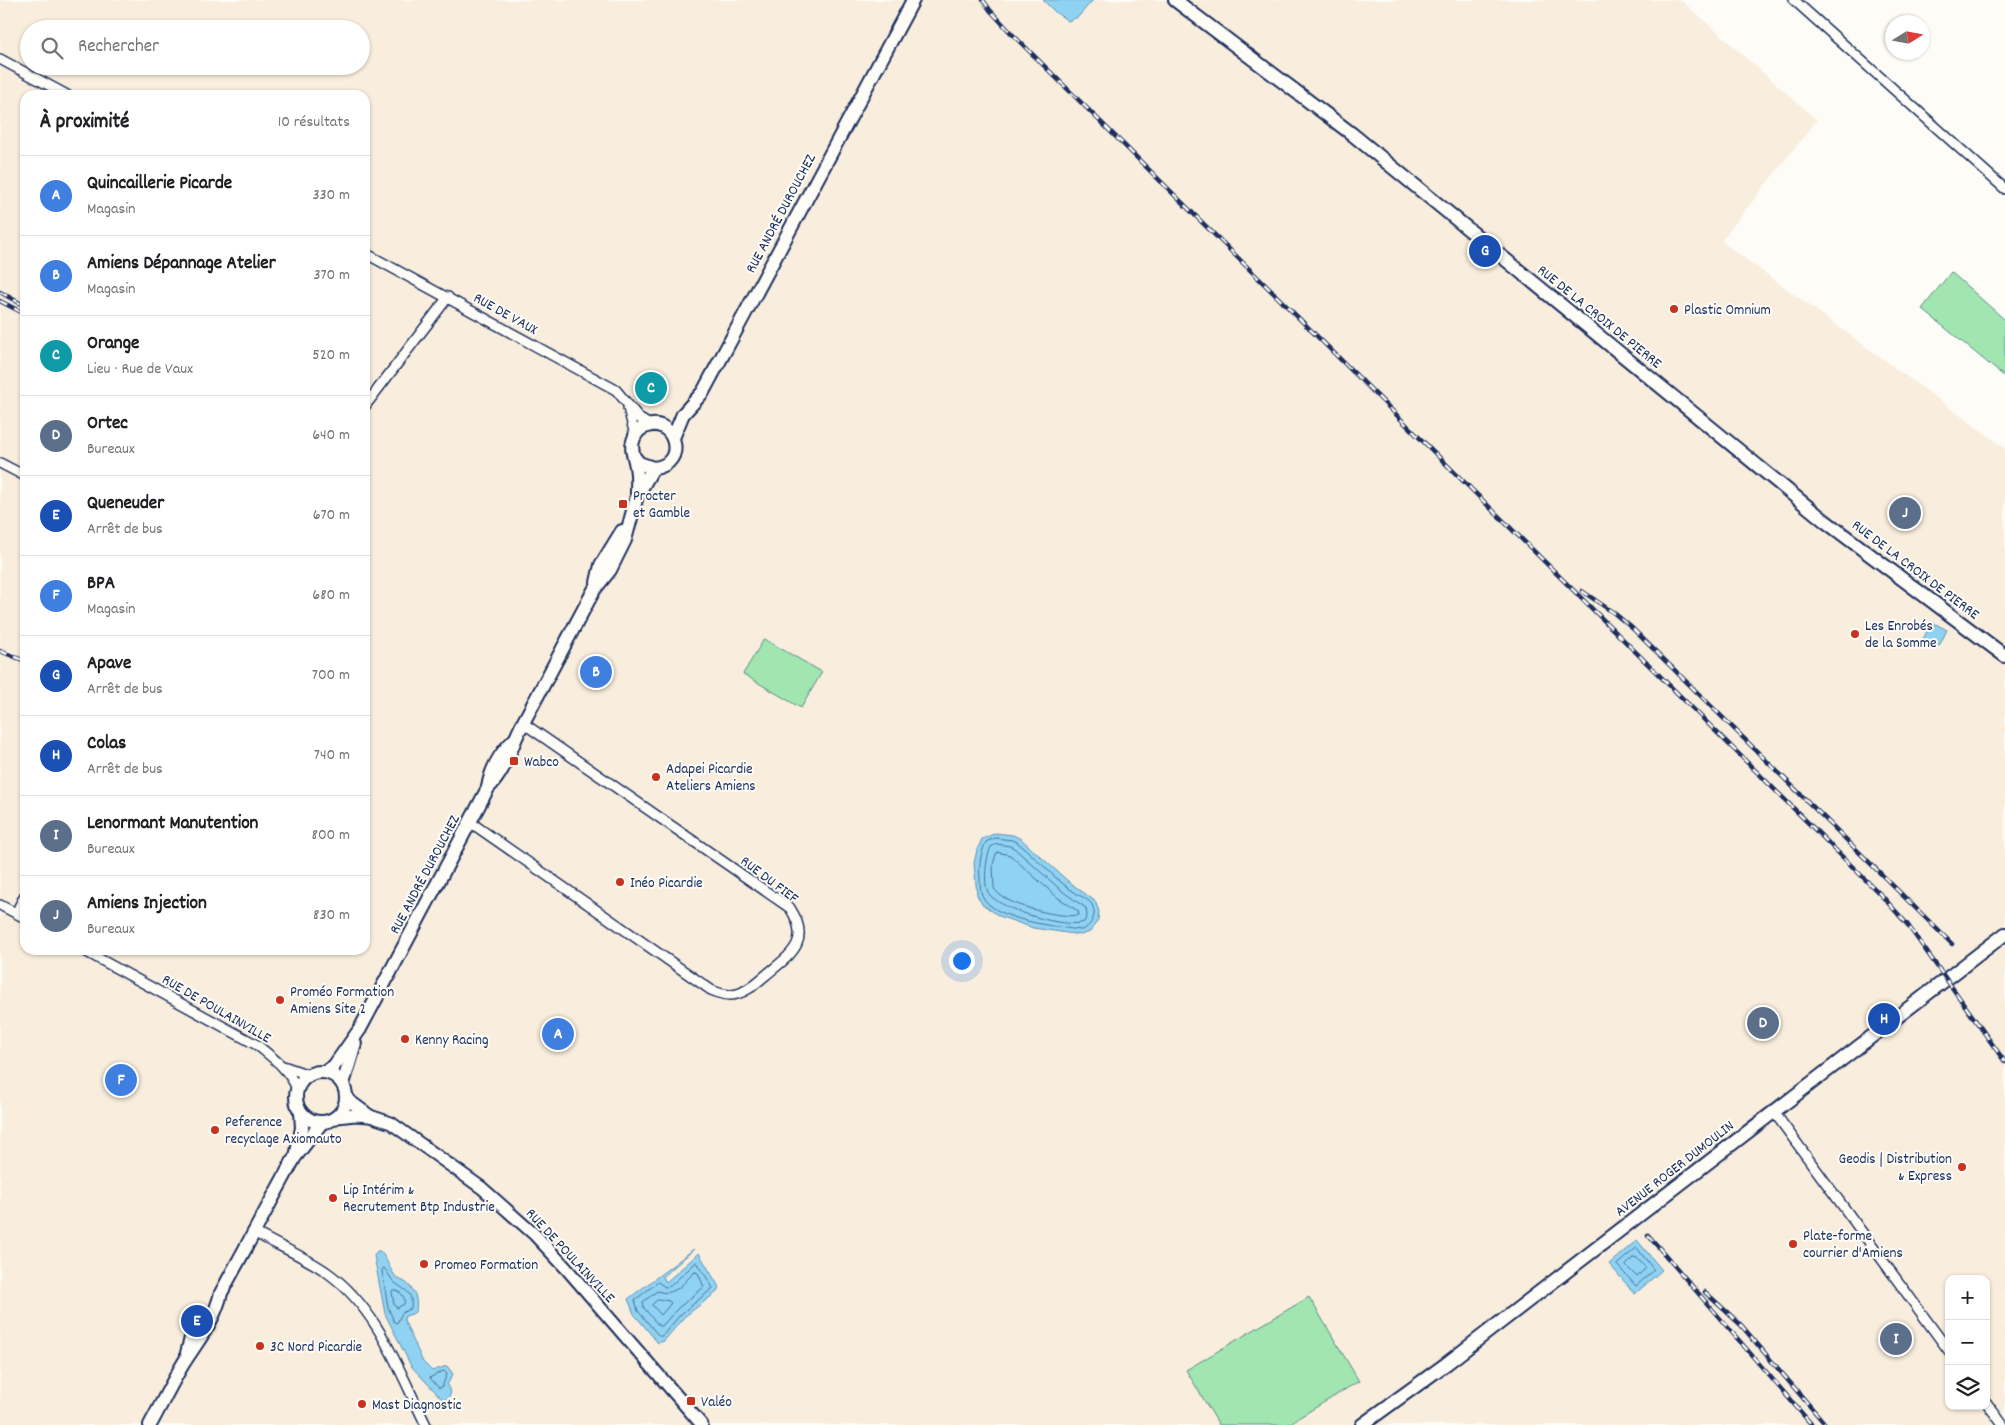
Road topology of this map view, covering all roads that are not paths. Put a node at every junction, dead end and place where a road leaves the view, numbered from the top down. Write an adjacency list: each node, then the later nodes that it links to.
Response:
1 (913, 0): 13 (main road, RUE ANDRÉ DUROUCHEZ)
2 (1175, 0): 22 (main road, RUE DE LA CROIX DE PIERRE)
3 (1794, 0): 8 (street)
4 (0, 59): 5 (street)
5 (20, 70)
6 (30, 75): 7 (street)
7 (58, 90)
8 (2005, 189)
9 (370, 256): 10 (street, RUE DE VAUX)
10 (448, 297): 11 (street); 12 (street, RUE DE VAUX)
11 (370, 399)
12 (627, 406): 14 (street, RUE DE VAUX); 15 (street, RUE DE VAUX)
13 (683, 414): 14 (main road); 16 (main road, RUE ANDRÉ DUROUCHEZ)
14 (655, 425): 15 (main road); 16 (main road)
15 (636, 435): 17 (main road)
16 (674, 438): 19 (main road)
17 (635, 458): 19 (main road); 21 (main road)
18 (0, 463): 20 (street)
19 (653, 468): 21 (main road, RUE ANDRÉ DUROUCHEZ)
20 (20, 473)
21 (637, 496): 23 (main road, RUE ANDRÉ DUROUCHEZ)
22 (2005, 656)
23 (523, 723): 24 (main road, RUE ANDRÉ DUROUCHEZ); 24 (street, RUE DU FIEF)
24 (470, 822): 31 (main road, RUE ANDRÉ DUROUCHEZ)
25 (0, 905): 27 (street)
26 (20, 905): 27 (street)
27 (16, 913): 28 (street)
28 (20, 915)
29 (2005, 934): 38 (main road, AVENUE ROGER DUMOULIN)
30 (92, 955): 32 (street, RUE DE POULAINVILLE)
31 (360, 1029): 33 (main road, RUE ANDRÉ DUROUCHEZ); 36 (main road, RUE ANDRÉ DUROUCHEZ)
32 (282, 1065): 34 (street, RUE DE POULAINVILLE); 35 (street, RUE DE POULAINVILLE)
33 (325, 1072): 34 (main road); 36 (main road)
34 (309, 1075): 35 (main road)
35 (297, 1089): 37 (main road)
36 (344, 1090): 39 (street, RUE DE POULAINVILLE); 40 (main road)
37 (301, 1112): 41 (main road); 42 (main road)
38 (1774, 1112): 44 (street); 49 (main road, AVENUE ROGER DUMOULIN)
39 (370, 1116): 40 (street, RUE DE POULAINVILLE); 48 (street, RUE DE POULAINVILLE)
40 (337, 1117): 41 (main road)
41 (322, 1122): 42 (main road)
42 (295, 1157): 43 (main road)
43 (254, 1232): 46 (main road); 47 (street)
44 (1945, 1345)
45 (1990, 1407): 50 (street)
46 (150, 1425)
47 (426, 1425)
48 (702, 1425)
49 (1362, 1425)
50 (2003, 1425)

